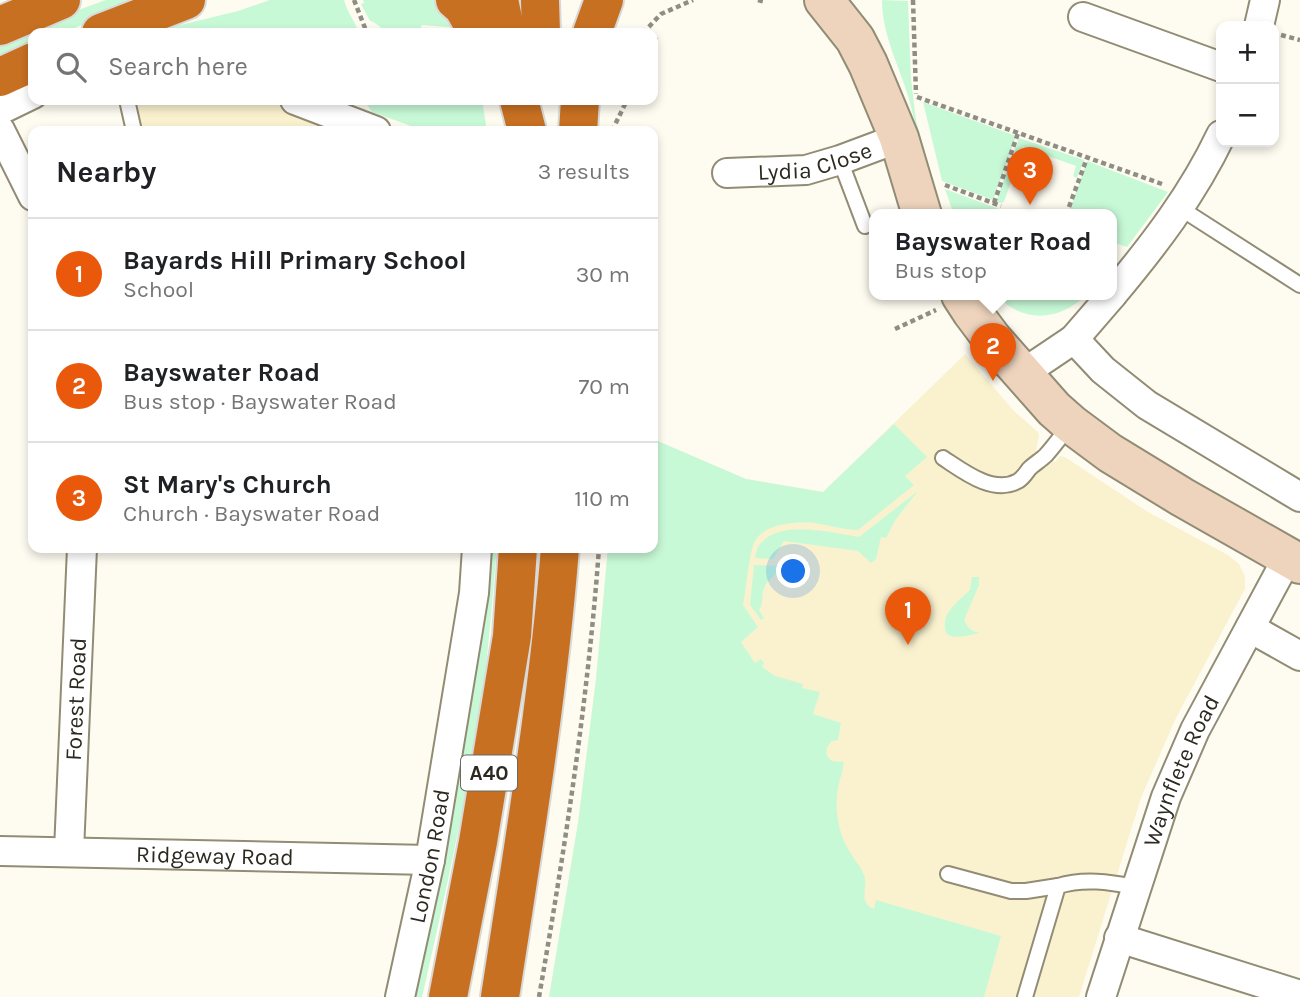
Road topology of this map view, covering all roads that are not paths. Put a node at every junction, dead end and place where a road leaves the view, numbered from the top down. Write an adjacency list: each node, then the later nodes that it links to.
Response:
1 (61, 0): 11 (highway)
2 (186, 0): 12 (highway)
3 (455, 0): 13 (highway)
4 (499, 0): 14 (highway)
5 (540, 0): 15 (highway)
6 (604, 0): 16 (highway)
7 (1265, 0): 10 (street)
8 (832, 3): 37 (street)
9 (1083, 17): 18 (street)
10 (1260, 21)
11 (0, 26)
12 (114, 28)
13 (475, 28)
14 (505, 28)
15 (541, 28)
16 (594, 28)
17 (28, 64): 19 (highway)
18 (1216, 65)
19 (0, 77)
20 (28, 96): 28 (street)
21 (128, 105): 29 (lane)
22 (308, 105): 30 (street)
23 (496, 105): 31 (highway)
24 (512, 105): 32 (highway)
25 (520, 105): 33 (highway)
26 (537, 105): 34 (highway)
27 (580, 105): 35 (highway)
28 (0, 110)
29 (133, 126)
30 (363, 126)
31 (500, 126)
32 (509, 126)
33 (526, 126)
34 (535, 126)
35 (578, 126)
36 (0, 130): 41 (street)
37 (899, 138): 39 (street, Lydia Close); 42 (street)
38 (1216, 144): 43 (street)
39 (840, 160): 40 (street, Lydia Close); 44 (lane)
40 (727, 173)
41 (28, 186)
42 (930, 199)
43 (1185, 201): 45 (lane); 46 (street)
44 (865, 226)
45 (1300, 285)
46 (1117, 289)
47 (964, 300): 50 (street)
48 (1108, 300): 49 (street)
49 (1074, 339): 50 (street); 53 (street)
50 (1022, 374): 51 (street)
51 (1071, 424): 52 (lane); 58 (street)
52 (943, 458)
53 (1300, 497)
54 (82, 553): 62 (street, Forest Road)
55 (477, 553): 63 (street, London Road)
56 (518, 553): 70 (highway, London Road / A40)
57 (560, 553): 71 (highway, A40)
58 (1294, 560): 59 (street, Waynflete Road)
59 (1250, 628): 60 (street); 66 (street, Waynflete Road)
60 (1300, 656)
61 (0, 851): 62 (street, Ridgeway Road)
62 (69, 851): 63 (street, Ridgeway Road)
63 (430, 860): 69 (street, London Road)
64 (948, 874): 65 (lane)
65 (1058, 886): 66 (lane); 72 (lane)
66 (1136, 887): 67 (street, Waynflete Road)
67 (1119, 938): 68 (street); 73 (street, Waynflete Road)
68 (1300, 995)
69 (400, 997)
70 (448, 997)
71 (500, 997)
72 (1025, 997)
73 (1101, 997)

